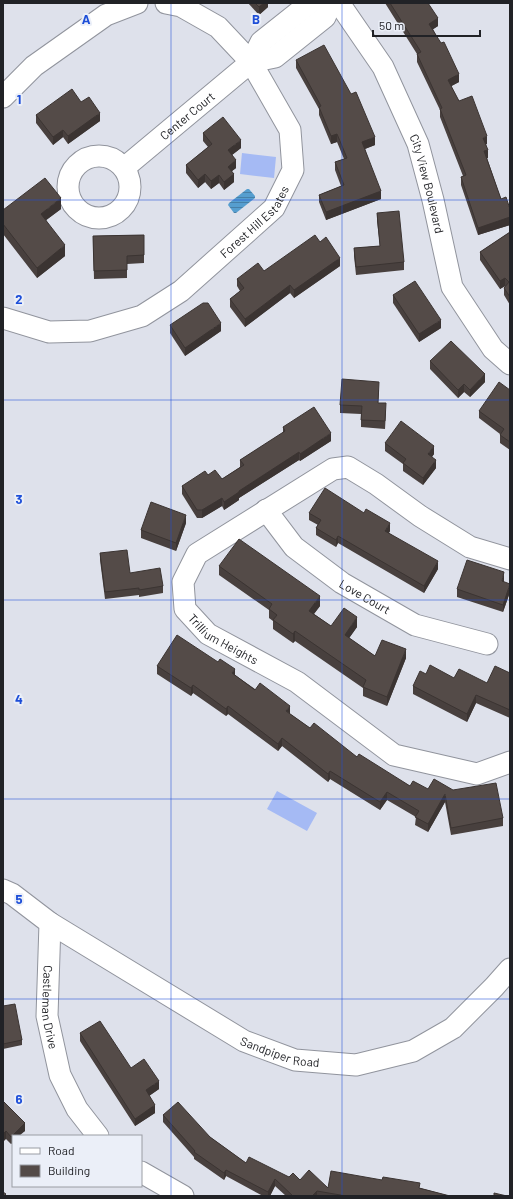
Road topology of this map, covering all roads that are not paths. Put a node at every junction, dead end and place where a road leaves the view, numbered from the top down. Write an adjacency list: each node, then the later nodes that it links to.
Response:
1 (137, 3): 7 (street)
2 (166, 3): 6 (street, Forest Hill Estates)
3 (310, 3): 6 (street, Center Court)
4 (331, 3): 6 (street, Center Court)
5 (339, 3): 10 (street, City View Boulevard)
6 (251, 62): 8 (street, Center Court); 9 (street, Forest Hill Estates)
7 (3, 97)
8 (124, 168)
9 (3, 318)
10 (510, 364)
11 (266, 510): 12 (street, Trillium Heights); 13 (street, Love Court); 14 (street, Trillium Heights)
12 (510, 559)
13 (487, 644)
14 (510, 762)
15 (3, 890): 16 (street)
16 (50, 923): 17 (street, Sandpiper Road); 18 (street, Castleman Drive)
17 (510, 969)
18 (97, 1135)
19 (142, 1173): 20 (street)
20 (183, 1196)

